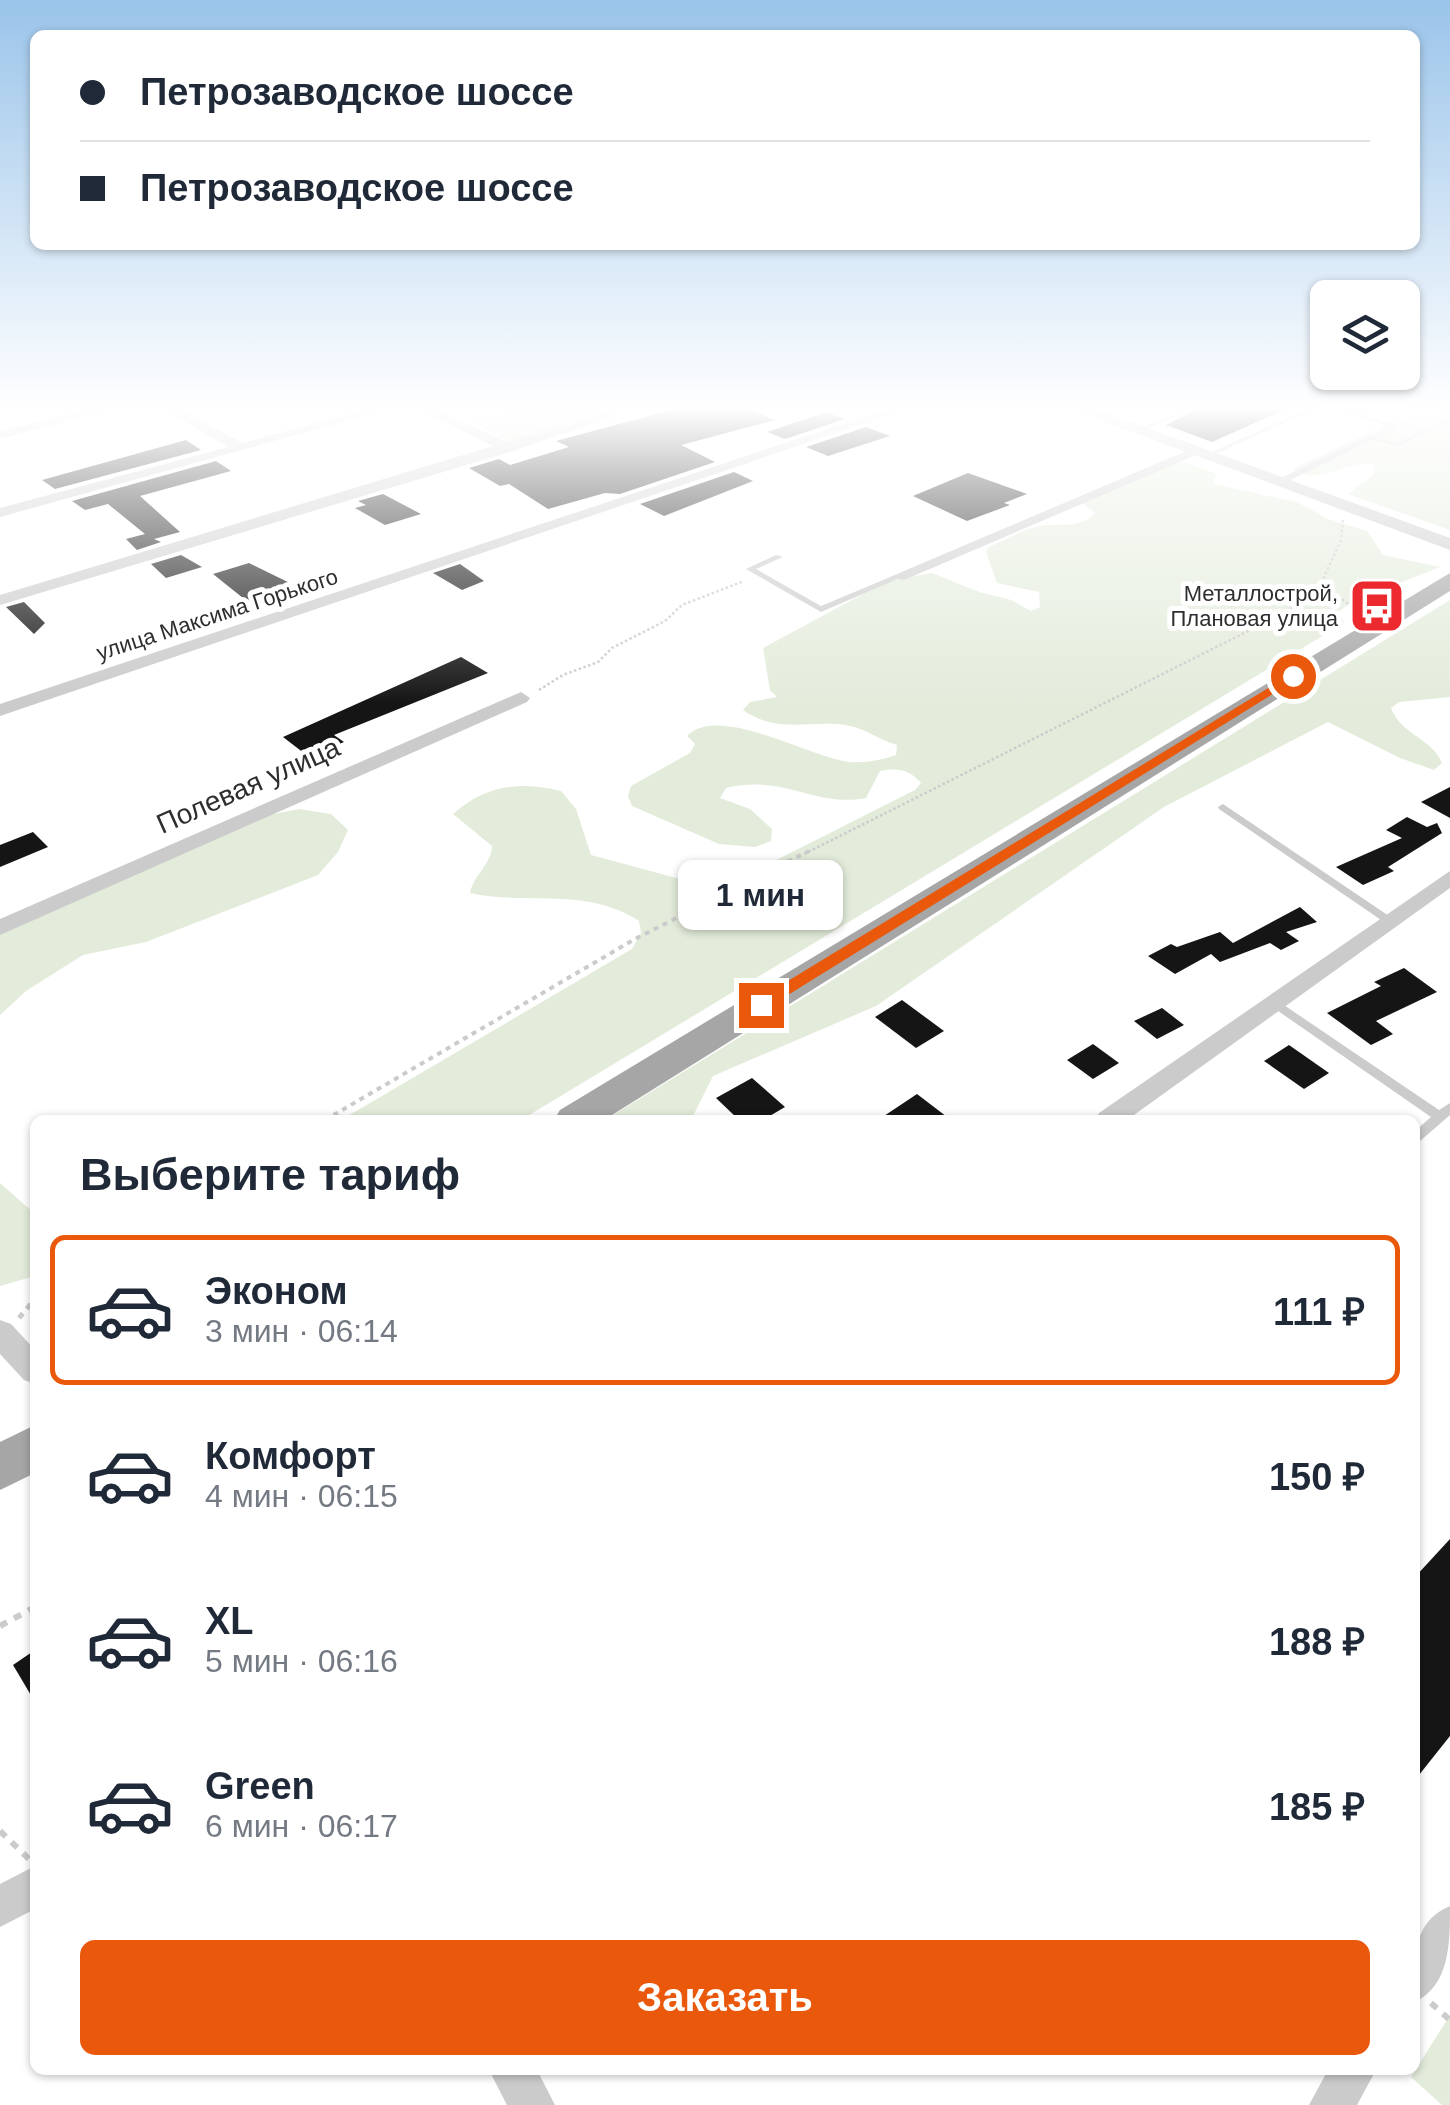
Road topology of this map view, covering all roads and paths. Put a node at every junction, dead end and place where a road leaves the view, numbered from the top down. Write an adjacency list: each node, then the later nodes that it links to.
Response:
1 (25, 506): 6 (street)
2 (313, 506): 13 (street)
3 (610, 506): 16 (street, улица Максима Горького)
4 (1071, 506): 10 (street)
5 (1345, 506): 7 (street); 12 (path)
6 (0, 513)
7 (1450, 544)
8 (779, 557): 9 (lane)
9 (762, 576): 10 (lane); 15 (path)
10 (898, 576)
11 (1450, 580): 24 (main road)
12 (1327, 584): 14 (path); 23 (path)
13 (0, 600)
14 (1363, 614)
15 (521, 698): 20 (street, Полевая улица)
16 (0, 710)
17 (1223, 807): 19 (lane)
18 (1450, 878): 19 (street)
19 (1388, 920): 21 (street)
20 (0, 928)
21 (1272, 1000): 22 (lane); 25 (street)
22 (1445, 1112): 26 (lane)
23 (335, 1115)
24 (582, 1115)
25 (1115, 1115)
26 (1420, 1134)
27 (0, 1333): 28 (street)
28 (30, 1366)
29 (30, 1450): 30 (main road)
30 (0, 1468)
31 (30, 1610): 32 (path)
32 (0, 1626)
33 (0, 1830): 34 (path)
34 (30, 1860)
35 (30, 1889): 36 (street)
36 (0, 1907)
37 (1450, 1927): 38 (street)
38 (1420, 1973)
39 (514, 2075): 41 (street)
40 (1351, 2075): 42 (street)
41 (533, 2105)
42 (1331, 2105)

